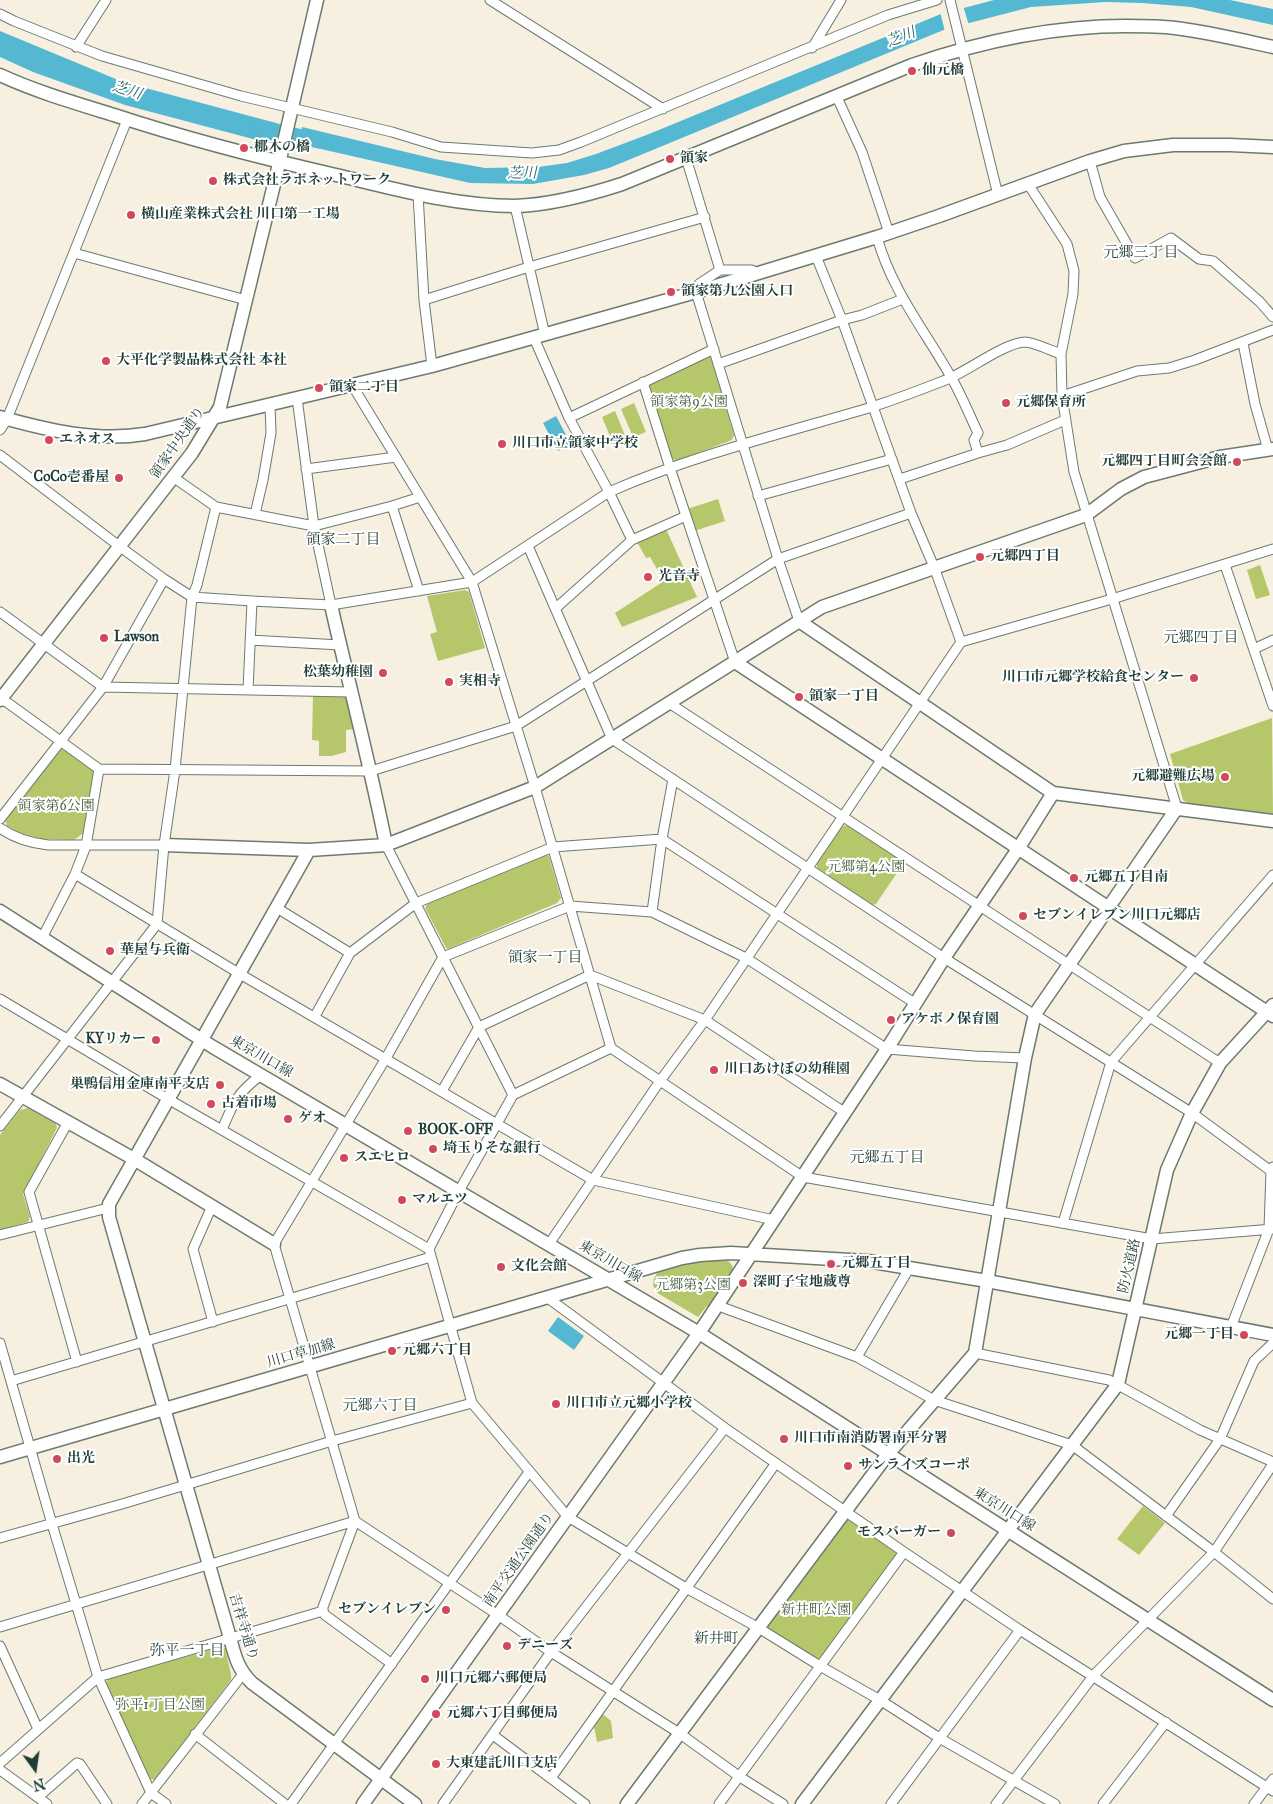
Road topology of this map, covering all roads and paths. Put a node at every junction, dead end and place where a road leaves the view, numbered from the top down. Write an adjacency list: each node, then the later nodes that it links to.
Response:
1 (106, 0): 9 (street)
2 (317, 0): 15 (street, 領家中央通り)
3 (490, 0): 14 (street)
4 (841, 0): 11 (street)
5 (937, 0): 11 (street)
6 (950, 1): 8 (street)
7 (0, 14): 9 (street)
8 (961, 44): 10 (street); 13 (street); 23 (street)
9 (76, 47): 15 (street)
10 (1273, 47)
11 (812, 48): 14 (street)
12 (0, 75): 16 (street)
13 (836, 95): 18 (street); 26 (street)
14 (664, 109): 15 (street)
15 (291, 111): 19 (street, 領家中央通り)
16 (127, 120): 19 (street); 27 (street)
17 (1273, 147): 20 (street)
18 (686, 158): 24 (street); 25 (street)
19 (280, 159): 22 (street); 34 (street, 領家中央通り)
20 (1090, 161): 21 (street); 36 (street)
21 (1028, 184): 23 (street); 42 (street)
22 (418, 194): 24 (street); 35 (street)
23 (998, 195): 26 (street)
24 (515, 206): 29 (street)
25 (705, 217): 29 (street); 30 (street)
26 (883, 235): 28 (street); 33 (street)
27 (74, 253): 34 (street); 55 (street)
28 (816, 256): 31 (street); 37 (street)
29 (529, 267): 35 (street); 39 (street)
30 (720, 270): 31 (street); 32 (street)
31 (757, 273): 32 (street)
32 (696, 292): 39 (street); 41 (street)
33 (903, 299): 37 (street); 45 (street)
34 (246, 300): 53 (street, 領家中央通り)
35 (424, 300): 44 (street)
36 (1273, 317)
37 (842, 320): 43 (street); 51 (street)
38 (1273, 330): 40 (street)
39 (539, 337): 44 (street); 52 (street)
40 (1243, 343): 48 (street); 57 (street)
41 (714, 349): 43 (street); 46 (street)
42 (1061, 354): 45 (street); 48 (street)
43 (718, 364): 56 (street)
44 (432, 366): 47 (street)
45 (952, 378): 51 (street); 58 (street)
46 (643, 382): 52 (street); 62 (street)
47 (352, 385): 49 (street); 60 (street)
48 (1062, 396): 54 (street)
49 (297, 398): 50 (street); 63 (street)
50 (270, 405): 53 (street); 72 (street)
51 (874, 406): 56 (street); 61 (street)
52 (569, 418): 66 (street)
53 (214, 419): 55 (street); 64 (street, 領家中央通り)
54 (1065, 420): 58 (street); 73 (street)
55 (2, 422)
56 (743, 444): 62 (street); 67 (street)
57 (1270, 450): 73 (street)
58 (978, 453): 65 (street)
59 (0, 455): 77 (street)
60 (396, 458): 63 (street); 68 (street)
61 (892, 458): 65 (street); 67 (street)
62 (670, 468): 66 (street); 74 (street)
63 (306, 469): 75 (street)
64 (173, 477): 70 (street); 77 (street, 領家中央通り)
65 (900, 479): 71 (street)
66 (609, 492): 76 (street); 78 (street)
67 (758, 496): 80 (street)
68 (420, 497): 69 (street); 84 (street)
69 (392, 506): 75 (street); 85 (street)
70 (216, 507): 72 (street); 86 (street)
71 (912, 513): 80 (street); 82 (street)
72 (255, 514): 75 (street)
73 (1086, 515): 82 (street); 87 (street)
74 (686, 516): 76 (street); 88 (street)
75 (314, 526): 90 (street)
76 (632, 540): 91 (street)
77 (119, 546): 83 (street); 97 (street, 領家中央通り)
78 (528, 546): 84 (street); 91 (street)
79 (1273, 549): 81 (street)
80 (778, 559): 88 (street); 93 (street)
81 (1225, 565): 87 (street); 99 (street)
82 (934, 567): 93 (street); 96 (street)
83 (164, 579): 86 (street); 102 (street)
84 (472, 582): 85 (street); 110 (street)
85 (419, 591): 90 (street)
86 (192, 597): 89 (street); 103 (street)
87 (1112, 599): 96 (street); 120 (street)
88 (714, 600): 100 (street); 101 (street)
89 (252, 601): 90 (street); 94 (street)
90 (331, 605): 98 (street)
91 (556, 608): 101 (street)
92 (0, 612): 97 (street)
93 (799, 621): 100 (street); 107 (street)
94 (250, 640): 98 (street); 104 (street)
95 (1273, 640): 99 (street)
96 (961, 642): 107 (street)
97 (43, 644): 102 (street); 106 (street, 領家中央通り)
98 (340, 646): 105 (street)
99 (1254, 650): 109 (street)
100 (735, 662): 108 (street); 113 (street)
101 (587, 680): 110 (street); 111 (street)
102 (103, 687): 103 (street); 112 (street)
103 (183, 689): 104 (street); 115 (street)
104 (248, 690): 105 (street)
105 (350, 692): 116 (street)
106 (0, 699): 112 (street)
107 (921, 702): 113 (street); 119 (street)
108 (669, 703): 111 (street); 121 (street)
109 (1273, 706)
110 (516, 726): 116 (street); 118 (street)
111 (612, 739): 117 (street); 118 (street)
112 (60, 741): 114 (street); 122 (street)
113 (882, 759): 121 (street); 130 (street)
114 (99, 769): 115 (street); 128 (street)
115 (175, 770): 116 (street); 126 (street)
116 (371, 771): 127 (street)
117 (673, 779): 125 (street); 132 (street)
118 (535, 787): 127 (street); 129 (street)
119 (1054, 793): 120 (street); 130 (street, 南平交通公園通り)
120 (1177, 808): 123 (street); 139 (street)
121 (843, 817): 132 (street); 137 (street)
122 (0, 820)
123 (1273, 821)
124 (0, 828): 128 (street)
125 (662, 839): 129 (street); 141 (street); 142 (street)
126 (164, 845): 128 (street); 131 (street); 143 (street)
127 (386, 845): 131 (street); 135 (street)
128 (86, 846): 133 (street)
129 (553, 847): 135 (street); 136 (street)
130 (1018, 849): 137 (street, 南平交通公園通り); 139 (street)
131 (309, 850): 138 (street)
132 (808, 868): 142 (street); 148 (street)
133 (75, 874): 143 (street); 144 (street)
134 (1273, 875): 149 (street)
135 (416, 903): 145 (street); 146 (street)
136 (570, 906): 141 (street); 146 (street); 152 (street)
137 (979, 906): 148 (street, 南平交通公園通り); 150 (street)
138 (277, 908): 145 (street); 151 (street)
139 (1108, 909): 149 (street); 150 (street)
140 (0, 911): 144 (street, 東京川口線)
141 (652, 912): 147 (street)
142 (776, 914): 147 (street); 155 (street)
143 (158, 924): 151 (street); 153 (street)
144 (42, 938): 153 (street, 東京川口線)
145 (350, 953): 158 (street)
146 (443, 957): 161 (street); 166 (street)
147 (746, 958): 160 (street); 165 (street)
148 (944, 958): 155 (street, 南平交通公園通り); 157 (street)
149 (1195, 965): 156 (street); 159 (street)
150 (1069, 966): 157 (street); 159 (street)
151 (240, 974): 158 (street); 163 (street)
152 (590, 975): 160 (street); 161 (street); 164 (street)
153 (112, 983): 162 (street); 163 (street, 東京川口線)
154 (0, 999): 162 (street)
155 (916, 1004): 165 (street, 南平交通公園通り)
156 (1271, 1011): 169 (street, 防火道路)
157 (1035, 1014): 167 (street); 168 (street)
158 (315, 1016): 166 (street)
159 (1150, 1018): 168 (street); 169 (street)
160 (705, 1020): 171 (street); 177 (street)
161 (479, 1028): 173 (street); 174 (street)
162 (68, 1038): 175 (street); 176 (street)
163 (202, 1040): 170 (street, 東京川口線); 176 (street)
164 (611, 1048): 171 (street); 174 (street)
165 (887, 1049): 167 (street); 177 (street, 南平交通公園通り)
166 (386, 1058): 173 (street); 180 (street)
167 (1025, 1058): 192 (street)
168 (1111, 1062): 178 (street); 194 (street)
169 (1220, 1063): 178 (street, 防火道路)
170 (261, 1075): 180 (street, 東京川口線); 183 (street)
171 (660, 1081): 186 (street); 187 (street)
172 (0, 1084): 175 (street)
173 (442, 1092): 181 (street)
174 (513, 1095): 181 (street)
175 (23, 1098): 179 (street); 182 (street)
176 (168, 1099): 183 (street); 184 (street)
177 (844, 1112): 186 (street, 南平交通公園通り)
178 (1192, 1113): 185 (street); 198 (street, 防火道路)
179 (68, 1122): 184 (street); 195 (street)
180 (346, 1124): 188 (street); 189 (street, 東京川口線)
181 (497, 1124): 187 (street); 189 (street)
182 (0, 1126)
183 (222, 1130): 188 (street)
184 (134, 1160): 190 (street); 191 (street)
185 (1272, 1170): 196 (street)
186 (803, 1177): 192 (street); 193 (street, 南平交通公園通り)
187 (593, 1180): 193 (street); 200 (street)
188 (312, 1182): 199 (street); 201 (street)
189 (459, 1191): 200 (street, 東京川口線); 201 (street)
190 (212, 1206): 199 (street); 210 (street)
191 (108, 1208): 195 (street); 215 (street, 吉祥寺通り)
192 (998, 1212): 194 (street); 205 (street)
193 (774, 1220): 202 (street, 南平交通公園通り)
194 (1063, 1223): 198 (street)
195 (38, 1225): 197 (street); 220 (street)
196 (1271, 1229): 198 (street); 212 (street)
197 (0, 1235)
198 (1152, 1239): 209 (street, 防火道路)
199 (274, 1244): 207 (street)
200 (549, 1244): 204 (street, 東京川口線)
201 (430, 1253): 207 (street); 211 (street)
202 (751, 1254): 203 (street, 川口草加線); 204 (street, 川口草加線); 208 (street, 南平交通公園通り)
203 (910, 1267): 205 (street, 川口草加線); 219 (street)
204 (611, 1280): 206 (street, 川口草加線); 213 (street, 東京川口線)
205 (987, 1281): 209 (street, 川口草加線); 218 (street)
206 (548, 1298): 211 (street, 川口草加線); 223 (street)
207 (291, 1299): 210 (street); 221 (street)
208 (716, 1305): 213 (street, 南平交通公園通り); 219 (street)
209 (1136, 1308): 212 (street, 川口草加線); 224 (street, 防火道路)
210 (213, 1322): 215 (street)
211 (450, 1326): 221 (street, 川口草加線); 226 (street)
212 (1231, 1327): 214 (street, 川口草加線)
213 (699, 1333): 223 (street, 南平交通公園通り); 233 (street, 東京川口線)
214 (1273, 1335)
215 (145, 1342): 220 (street); 227 (street, 吉祥寺通り)
216 (0, 1343): 222 (street)
217 (1273, 1343): 229 (street)
218 (975, 1353): 224 (street); 225 (street)
219 (857, 1357): 225 (street)
220 (77, 1362): 222 (street)
221 (310, 1367): 227 (street, 川口草加線); 230 (street)
222 (11, 1381): 232 (street)
223 (664, 1384): 228 (street); 241 (street, 南平交通公園通り)
224 (1118, 1384): 229 (street); 231 (street, 防火道路)
225 (934, 1400): 231 (street); 233 (street)
226 (472, 1403): 230 (street); 237 (street)
227 (164, 1409): 232 (street, 川口草加線); 238 (street, 吉祥寺通り)
228 (725, 1428): 235 (street); 248 (street)
229 (1220, 1439): 236 (street); 240 (street)
230 (332, 1441): 238 (street); 242 (street)
231 (1072, 1445): 240 (street); 244 (street, 防火道路)
232 (30, 1448): 234 (street, 川口草加線); 243 (street)
233 (888, 1454): 239 (street); 244 (street, 東京川口線)
234 (0, 1457)
235 (776, 1463): 239 (street); 251 (street)
236 (1273, 1463): 247 (street)
237 (529, 1472): 241 (street); 250 (street)
238 (186, 1484): 243 (street); 249 (street, 吉祥寺通り)
239 (846, 1511): 246 (street); 259 (street)
240 (1166, 1516): 247 (street)
241 (568, 1517): 248 (street); 256 (street, 南平交通公園通り)
242 (355, 1521): 249 (street); 250 (street); 255 (street)
243 (52, 1524): 245 (street); 254 (street)
244 (1008, 1530): 252 (street, 防火道路); 257 (street, 東京川口線)
245 (0, 1538)
246 (904, 1552): 252 (street); 265 (street)
247 (1214, 1552): 253 (street); 257 (street)
248 (628, 1554): 251 (street); 263 (street)
249 (209, 1564): 254 (street); 261 (street, 吉祥寺通り)
250 (450, 1584): 256 (street); 264 (street)
251 (686, 1588): 259 (street); 269 (street)
252 (962, 1591): 260 (street); 270 (street, 防火道路)
253 (1273, 1599)
254 (76, 1603): 258 (street); 268 (street)
255 (322, 1611): 261 (street); 264 (street)
256 (498, 1615): 263 (street); 283 (street, 南平交通公園通り)
257 (1148, 1620): 267 (street); 271 (street, 東京川口線)
258 (0, 1626)
259 (757, 1627): 265 (street); 274 (street)
260 (1020, 1630): 267 (street); 277 (street)
261 (230, 1638): 266 (street, 吉祥寺通り); 268 (street)
262 (0, 1646): 273 (street)
263 (551, 1652): 269 (street); 276 (street)
264 (392, 1664): 278 (street)
265 (820, 1666): 270 (street); 281 (street)
266 (243, 1674): 275 (street); 278 (street, 吉祥寺通り)
267 (1094, 1675): 272 (street); 284 (street)
268 (98, 1677): 273 (street); 286 (street)
269 (614, 1691): 274 (street); 282 (street)
270 (880, 1700): 277 (street); 301 (street, 防火道路)
271 (1273, 1700)
272 (1166, 1722): 285 (street); 305 (street)
273 (38, 1729): 279 (street)
274 (679, 1733): 281 (street); 298 (street)
275 (195, 1734): 286 (street); 292 (street)
276 (493, 1734): 282 (street); 296 (street)
277 (941, 1739): 284 (street); 302 (street)
278 (334, 1744): 283 (street, 吉祥寺通り); 293 (street)
279 (0, 1763)
280 (0, 1770): 287 (street)
281 (740, 1777): 299 (street); 300 (street)
282 (551, 1778): 297 (street)
283 (381, 1779): 294 (street, 南平交通公園通り); 295 (street, 吉祥寺通り)
284 (1013, 1781): 303 (street); 304 (street)
285 (1271, 1786): 306 (street)
286 (151, 1792): 290 (street); 291 (street)
287 (38, 1797): 288 (street); 289 (street)
288 (47, 1804)
289 (107, 1804)
290 (142, 1804)
291 (166, 1804)
292 (285, 1804)
293 (292, 1804)
294 (363, 1804)
295 (415, 1804)
296 (444, 1804)
297 (585, 1804)
298 (627, 1804)
299 (719, 1804)
300 (783, 1804)
301 (802, 1804)
302 (891, 1804)
303 (996, 1804)
304 (1055, 1804)
305 (1103, 1804)
306 (1254, 1804)

